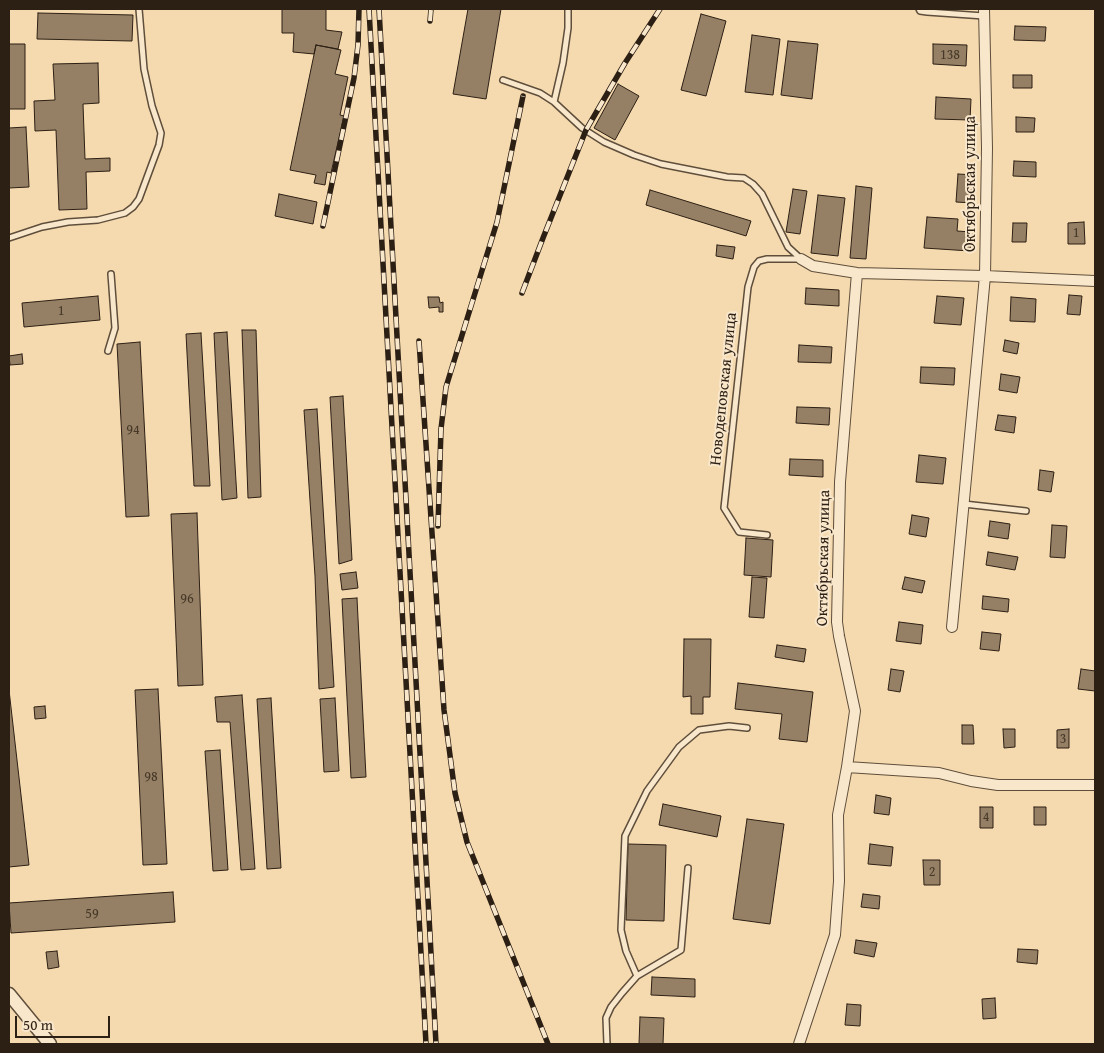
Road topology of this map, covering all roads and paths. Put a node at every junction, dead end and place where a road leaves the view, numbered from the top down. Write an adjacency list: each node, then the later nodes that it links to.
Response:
1 (139, 9): 7 (lane)
2 (568, 9): 6 (lane)
3 (919, 9): 4 (lane)
4 (984, 12): 11 (street, Октябрьская улица)
5 (503, 80): 6 (lane)
6 (554, 102): 8 (lane)
7 (9, 238)
8 (801, 259): 9 (street); 16 (lane, Новодеповская улица)
9 (857, 273): 11 (street); 19 (street, Октябрьская улица)
10 (110, 274): 13 (lane)
11 (985, 276): 12 (street); 14 (street, Октябрьская улица)
12 (1095, 281)
13 (108, 351)
14 (963, 504): 15 (lane); 17 (street, Октябрьская улица)
15 (1026, 511)
16 (767, 535)
17 (952, 627)
18 (747, 728): 22 (lane)
19 (847, 767): 20 (street); 26 (street, Октябрьская улица)
20 (1095, 785)
21 (688, 868): 22 (lane)
22 (637, 976): 25 (lane)
23 (9, 994): 24 (street)
24 (50, 1044)
25 (607, 1044)
26 (799, 1044)

